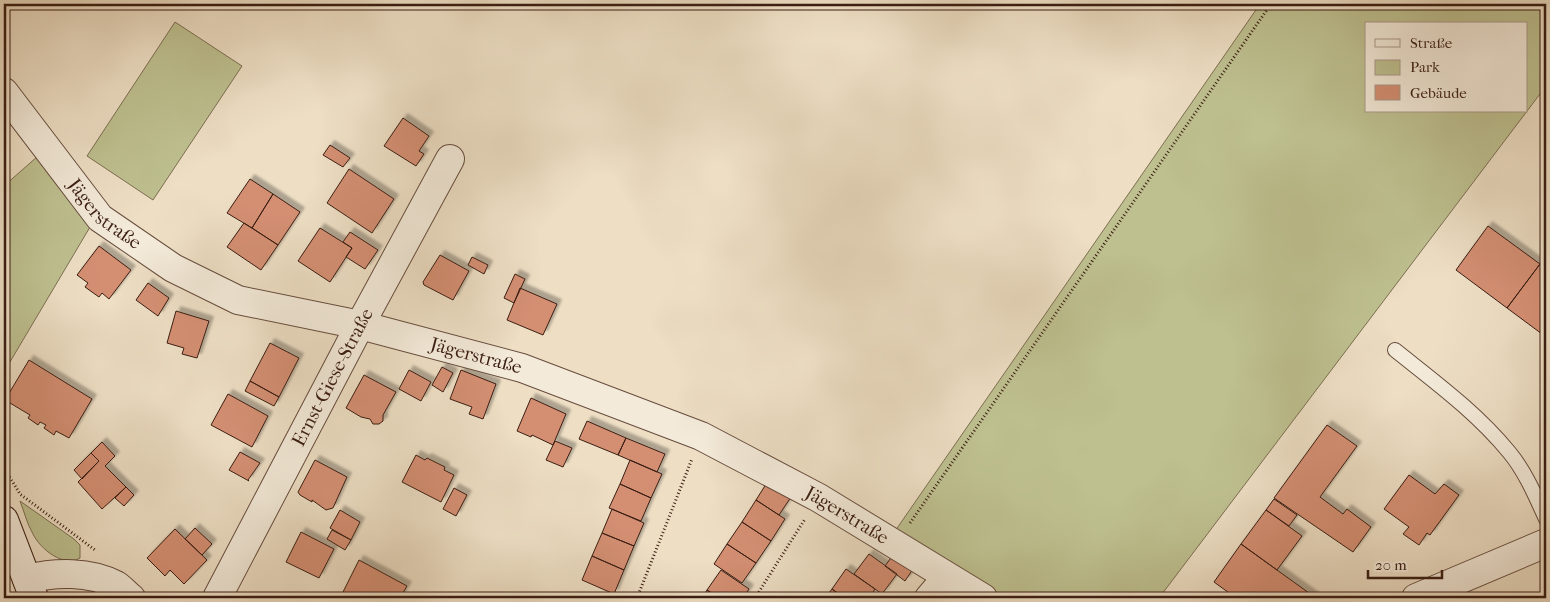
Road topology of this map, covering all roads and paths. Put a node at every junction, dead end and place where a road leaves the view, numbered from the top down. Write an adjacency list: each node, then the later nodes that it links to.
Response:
1 (1271, 4): 12 (path)
2 (4, 92): 4 (street, Jägerstraße)
3 (450, 159): 4 (street, Ernst-Giese-Straße)
4 (360, 326): 6 (street, Jägerstraße); 17 (street, Ernst-Giese-Straße)
5 (1395, 350): 10 (lane)
6 (701, 436): 8 (street, Jägerstraße); 18 (path)
7 (4, 468): 13 (path)
8 (818, 498): 12 (street, Jägerstraße); 19 (path)
9 (4, 520): 15 (street)
10 (1546, 520)
11 (1546, 543): 22 (street)
12 (896, 544): 14 (street, Jägerstraße)
13 (99, 552)
14 (947, 577): 20 (street); 21 (street, Jägerstraße)
15 (31, 588): 16 (street)
16 (131, 598)
17 (217, 598)
18 (637, 598)
19 (755, 598)
20 (929, 598)
21 (983, 598)
22 (1416, 598)

